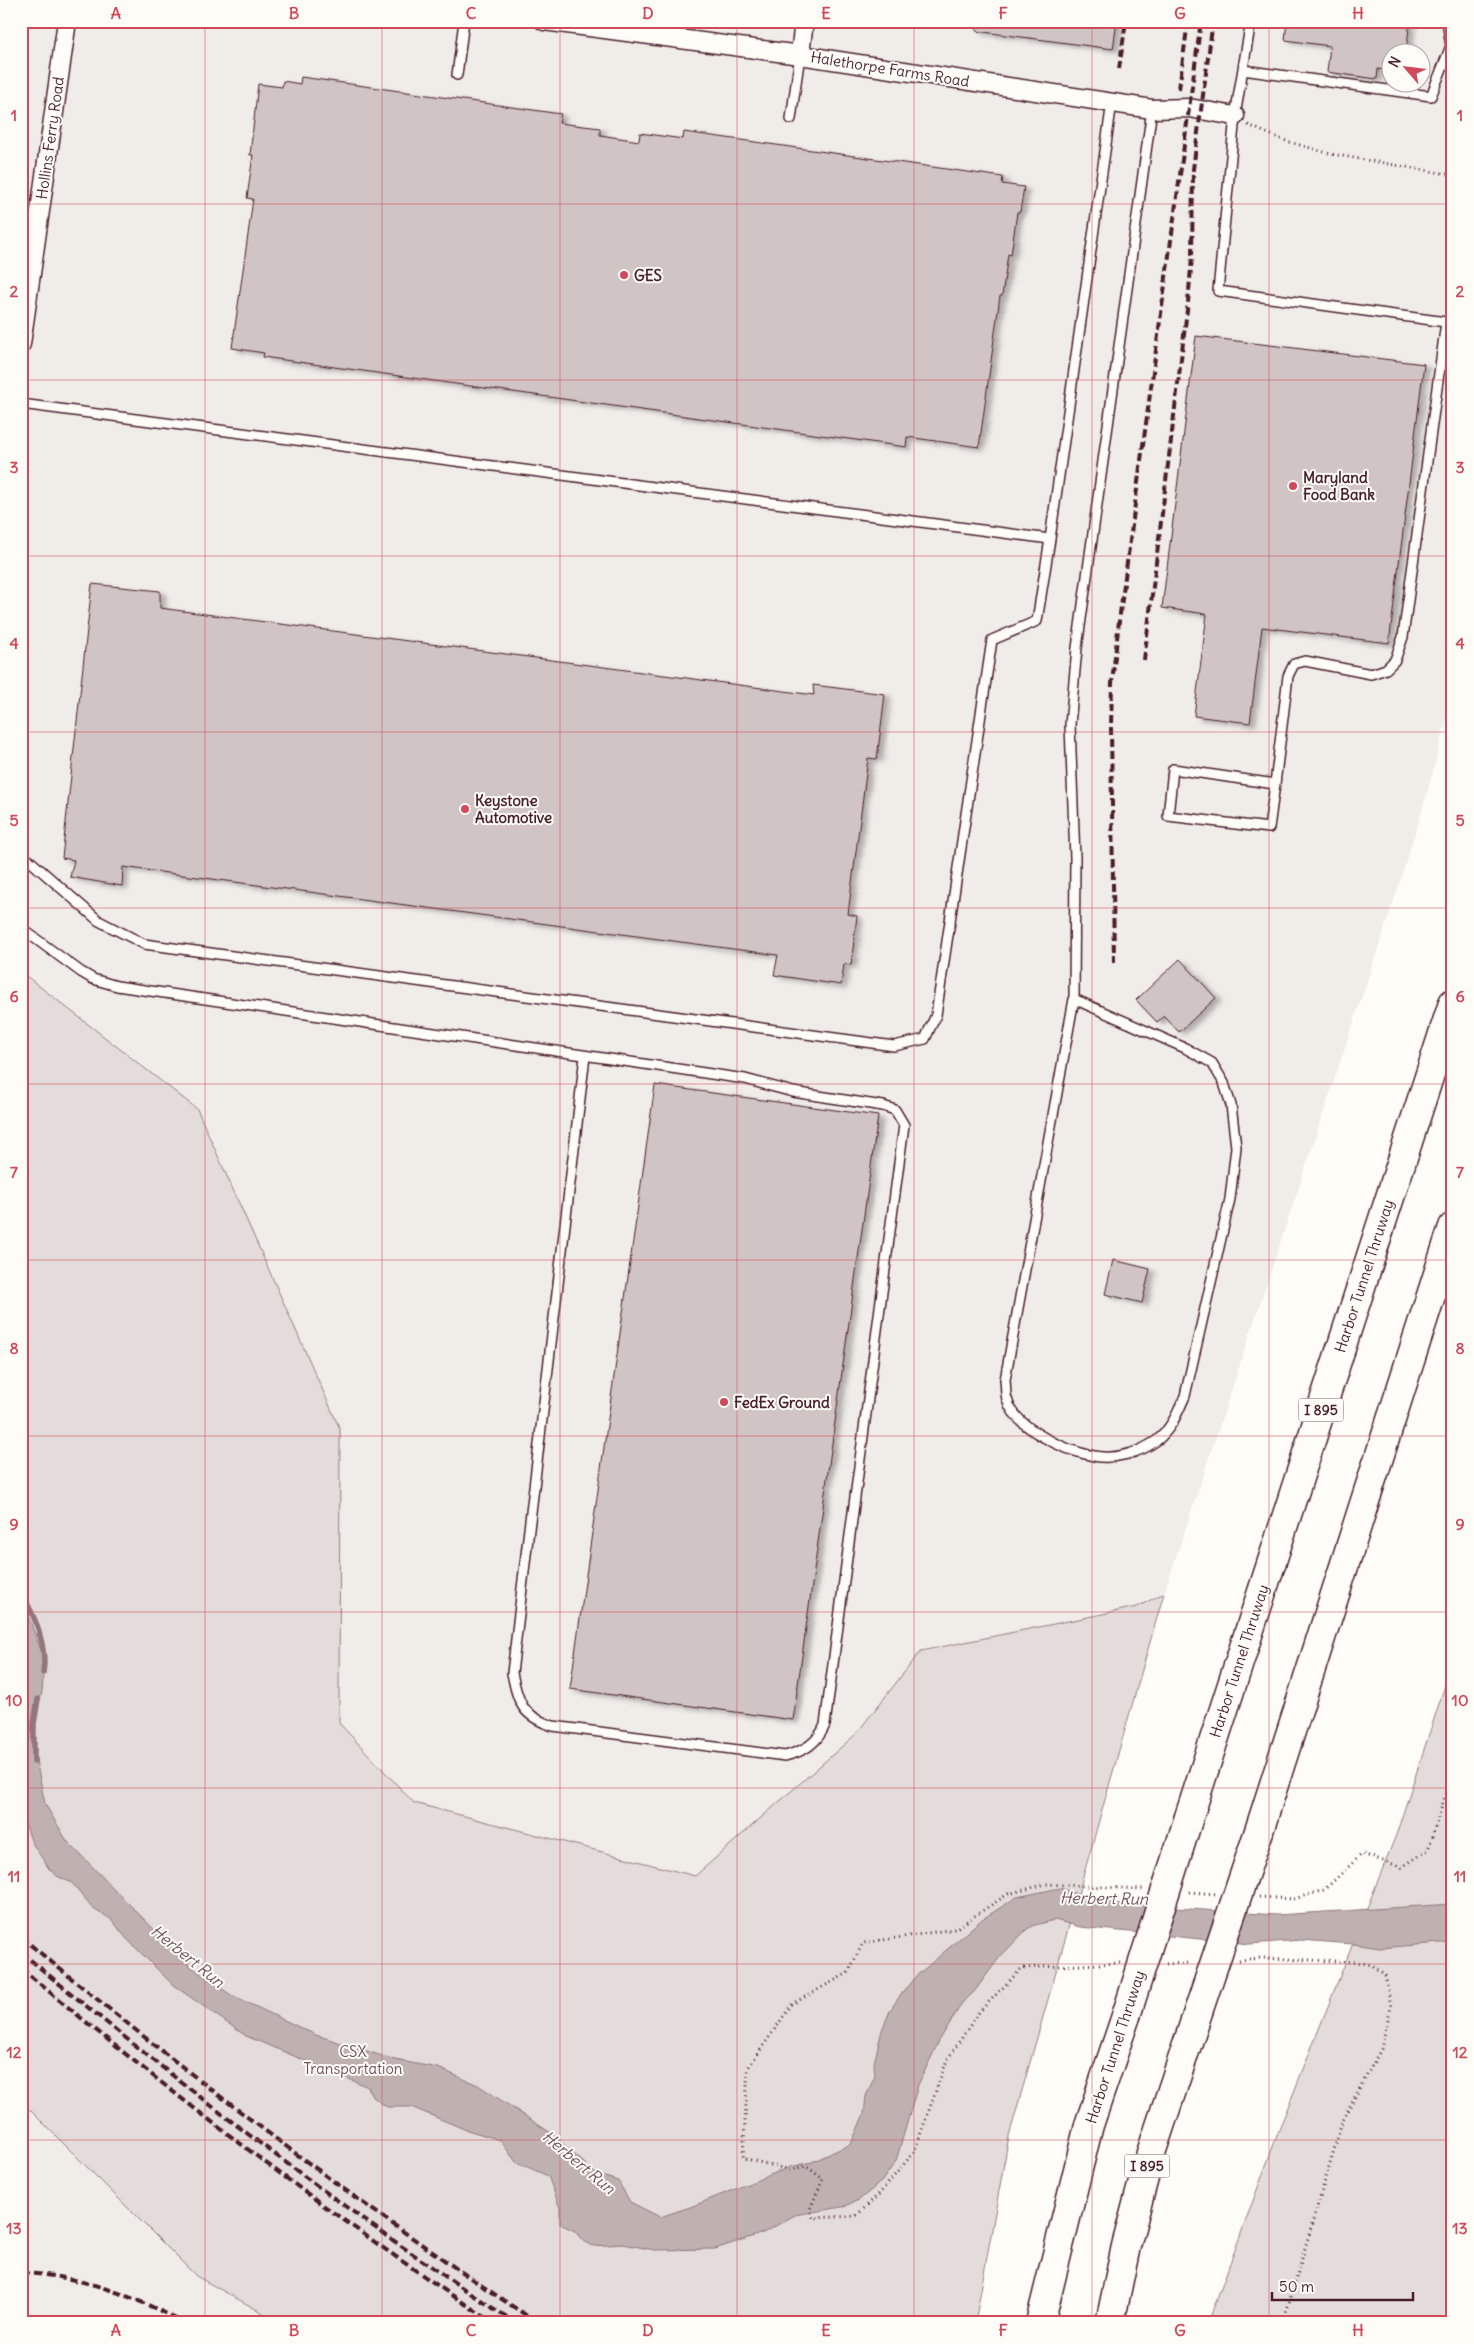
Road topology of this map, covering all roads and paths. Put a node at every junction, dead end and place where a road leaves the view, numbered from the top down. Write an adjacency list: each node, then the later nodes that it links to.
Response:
1 (67, 21): 15 (street, Hollins Ferry Road)
2 (464, 21): 9 (lane)
3 (544, 21): 7 (street, Halethorpe Farms Road)
4 (804, 21): 7 (street)
5 (1251, 21): 8 (lane)
6 (1447, 21): 8 (lane)
7 (800, 56): 10 (street, Halethorpe Farms Road); 13 (lane)
8 (1243, 70): 12 (lane)
9 (457, 75)
10 (1112, 102): 11 (street, Halethorpe Farms Road); 17 (lane)
11 (1152, 109): 12 (street, Halethorpe Farms Road); 21 (lane)
12 (1235, 116): 14 (path); 18 (lane)
13 (791, 119)
14 (1453, 175)
15 (21, 344)
16 (21, 404): 17 (lane)
17 (1050, 539): 19 (lane)
18 (1275, 784): 18 (lane)
19 (21, 857)
20 (21, 928): 23 (lane)
21 (1074, 1000): 21 (lane)
22 (1453, 1003): 34 (highway, Harbor Tunnel Thruway / I 895, bridge)
23 (585, 1056): 23 (lane)
24 (1453, 1227): 35 (highway, I 895, bridge)
25 (1453, 1771): 29 (path)
26 (1146, 1889): 31 (path)
27 (1186, 1892): 28 (path)
28 (1225, 1894)
29 (1255, 1896)
30 (1233, 1960): 36 (path)
31 (1122, 1963)
32 (1195, 1963): 33 (path)
33 (1158, 1964)
34 (1040, 2323)
35 (1110, 2323)
36 (1283, 2323)

